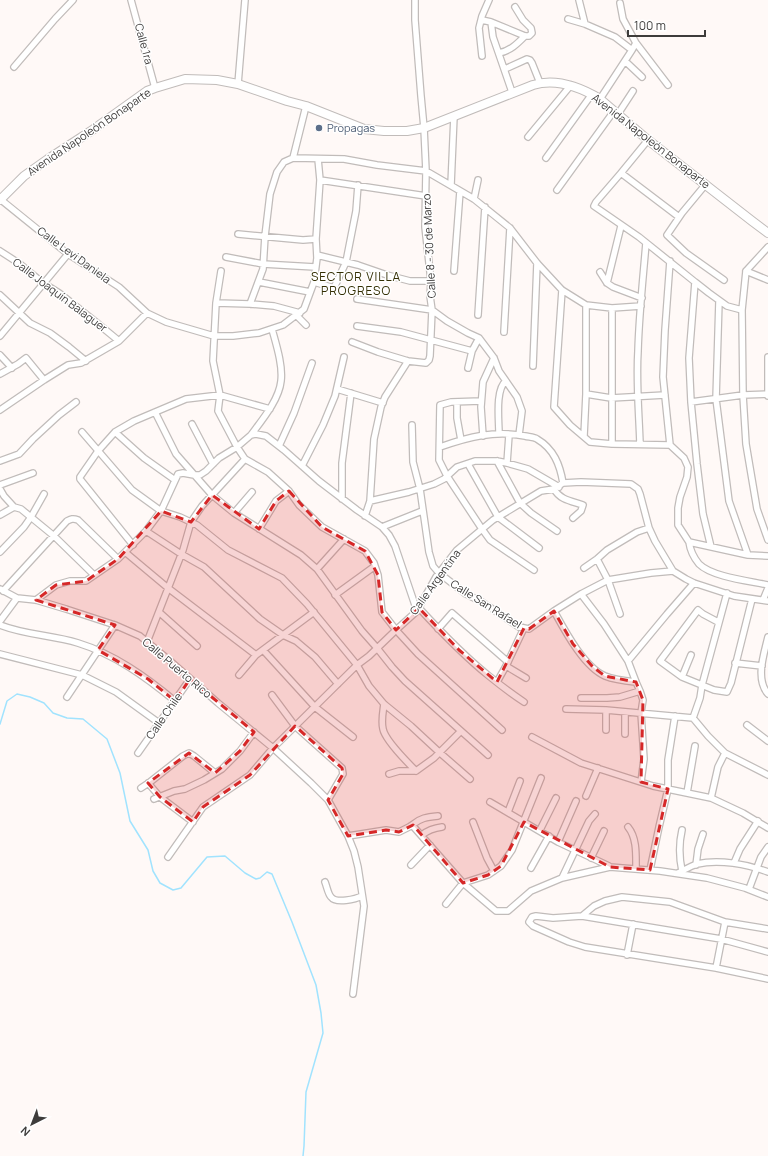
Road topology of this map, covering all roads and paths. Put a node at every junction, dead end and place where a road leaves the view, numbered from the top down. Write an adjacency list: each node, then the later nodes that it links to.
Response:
1 (73, 0): 19 (street)
2 (131, 0): 26 (street, Calle 1ra)
3 (245, 0): 23 (street)
4 (416, 0): 34 (street, Calle 8 - 30 de Marzo)
5 (489, 0): 10 (street)
6 (579, 0): 12 (street)
7 (620, 3): 14 (street)
8 (515, 7): 13 (street)
9 (568, 19): 12 (street)
10 (482, 20): 11 (street); 17 (street)
11 (491, 22): 13 (street); 16 (street)
12 (585, 24): 15 (street)
13 (524, 36): 16 (street)
14 (636, 43): 15 (street); 25 (street)
15 (632, 50): 18 (street)
16 (499, 52): 20 (street)
17 (482, 56)
18 (625, 61): 21 (street); 30 (street)
19 (14, 67)
20 (505, 69): 22 (street); 28 (street)
21 (642, 77)
22 (540, 83): 24 (main road, Avenida Napoleón Bonaparte); 28 (main road, Avenida Napoleón Bonaparte)
23 (238, 84): 26 (main road, Avenida Napoleón Bonaparte); 31 (main road, Avenida Napoleón Bonaparte)
24 (571, 85): 29 (main road, Avenida Napoleón Bonaparte); 35 (street)
25 (668, 85)
26 (155, 88): 50 (main road, Avenida Napoleón Bonaparte)
27 (633, 91): 32 (street)
28 (512, 92): 33 (main road, Avenida Napoleón Bonaparte)
29 (592, 94): 30 (main road, Avenida Napoleón Bonaparte); 38 (street)
30 (600, 99): 32 (main road, Avenida Napoleón Bonaparte)
31 (306, 106): 34 (main road, Avenida Napoleón Bonaparte); 37 (street)
32 (616, 112): 36 (main road, Avenida Napoleón Bonaparte); 47 (street)
33 (454, 116): 34 (main road, Avenida Napoleón Bonaparte); 46 (street)
34 (424, 128): 40 (street, Calle 8 - 30 de Marzo)
35 (528, 137)
36 (648, 140): 41 (street); 44 (main road, Avenida Napoleón Bonaparte)
37 (293, 158): 39 (street); 58 (street)
38 (546, 158)
39 (318, 159): 40 (street); 42 (street)
40 (426, 171): 46 (street); 49 (street, Calle 8 - 30 de Marzo)
41 (621, 173): 53 (street); 54 (street)
42 (320, 180): 45 (street); 59 (street)
43 (478, 180): 51 (street)
44 (706, 184): 53 (street); 56 (main road, Avenida Napoleón Bonaparte)
45 (358, 185): 49 (street); 67 (street)
46 (451, 185): 48 (street)
47 (557, 190)
48 (460, 191): 51 (street); 72 (street)
49 (426, 196): 77 (street, Calle 8 - 30 de Marzo)
50 (0, 199): 63 (street, Calle Levi Daniela)
51 (474, 199): 52 (street)
52 (485, 208): 55 (street); 99 (street)
53 (679, 217): 75 (street)
54 (621, 226): 60 (street); 82 (street)
55 (510, 228): 68 (street); 103 (street)
56 (768, 233)
57 (238, 234): 58 (street)
58 (265, 236): 59 (street); 69 (street)
59 (316, 239): 64 (street)
60 (646, 243): 66 (street); 86 (street)
61 (768, 247): 73 (street)
62 (0, 251): 81 (street, Calle Joaquín Balaguer)
63 (68, 254): 81 (street); 97 (street, Calle Levi Daniela)
64 (317, 255): 67 (street); 70 (street)
65 (226, 257): 69 (street)
66 (670, 261): 80 (street); 128 (street)
67 (346, 262): 77 (street); 79 (street)
68 (537, 263): 83 (street); 118 (street)
69 (263, 264): 70 (street); 78 (street)
70 (315, 267): 79 (street)
71 (221, 271): 89 (street)
72 (454, 271)
73 (746, 271): 76 (street); 95 (street)
74 (600, 272): 82 (street)
75 (724, 280)
76 (768, 280)
77 (431, 281): 94 (street, Calle 8 - 30 de Marzo)
78 (259, 282): 84 (street); 90 (street)
79 (314, 282): 84 (street)
80 (695, 282): 88 (street); 137 (street)
81 (43, 283): 96 (street); 108 (street, Calle Joaquín Balaguer)
82 (607, 283): 86 (street)
83 (562, 290): 91 (street); 151 (street)
84 (310, 292): 98 (street)
85 (0, 295): 96 (street)
86 (642, 298): 92 (street)
87 (358, 299): 94 (street)
88 (719, 301): 95 (street); 133 (street)
89 (216, 303): 90 (street); 105 (street)
90 (250, 304): 98 (street)
91 (586, 305): 93 (street); 126 (street)
92 (641, 306): 93 (street); 131 (street)
93 (612, 308): 132 (street)
94 (432, 310): 106 (street); 107 (street, Calle 8 - 30 de Marzo)
95 (742, 310): 129 (street)
96 (19, 312): 104 (street); 115 (street)
97 (147, 313): 105 (street, Calle Levi Daniela); 108 (street)
98 (298, 314): 100 (street); 102 (street, Calle Levi Daniela)
99 (478, 315)
100 (306, 325)
101 (357, 326): 107 (street)
102 (272, 329): 105 (street, Calle Levi Daniela); 139 (street)
103 (504, 332)
104 (0, 336)
105 (214, 336): 127 (street)
106 (479, 338): 110 (street); 114 (street)
107 (431, 340): 110 (street); 116 (street, Calle 8 - 30 de Marzo)
108 (119, 342): 115 (street)
109 (352, 342): 116 (street)
110 (472, 351): 120 (street)
111 (0, 355): 119 (street)
112 (344, 357): 124 (street)
113 (768, 357): 130 (street)
114 (494, 358): 123 (street); 134 (street)
115 (86, 361): 122 (street)
116 (408, 361): 138 (street)
117 (312, 363): 156 (street)
118 (533, 366)
119 (12, 368): 121 (street); 122 (street)
120 (468, 368)
121 (0, 374)
122 (44, 380): 140 (street)
123 (506, 381): 146 (street); 149 (street)
124 (337, 388): 125 (street); 166 (street)
125 (351, 393): 138 (street); 179 (street)
126 (586, 394): 132 (street); 151 (street)
127 (220, 395): 139 (street); 141 (street); 157 (street)
128 (665, 395): 131 (street); 155 (street)
129 (743, 395): 130 (street); 133 (street); 200 (street)
130 (768, 395)
131 (638, 396): 132 (street); 154 (street)
132 (612, 398): 153 (street)
133 (716, 399): 137 (street); 208 (street)
134 (481, 401): 136 (street); 150 (street)
135 (76, 402): 161 (street)
136 (457, 402): 152 (street); 158 (street)
137 (692, 402): 203 (street)
138 (383, 404): 180 (street)
139 (270, 409): 147 (street)
140 (0, 410)
141 (155, 412): 145 (street); 168 (street)
142 (192, 424): 164 (street)
143 (412, 425): 174 (street, Calle San Rafael)
144 (82, 432): 159 (street)
145 (115, 432): 159 (street); 170 (street)
146 (499, 434): 148 (street); 150 (street)
147 (251, 435): 156 (street); 157 (street)
148 (508, 435): 149 (street); 163 (street)
149 (519, 435): 172 (street)
150 (483, 436): 152 (street)
151 (584, 436): 153 (street)
152 (461, 440): 158 (street)
153 (612, 444): 154 (street)
154 (640, 444): 155 (street)
155 (670, 445): 201 (street)
156 (279, 446): 166 (street)
157 (238, 447): 160 (street); 164 (street)
158 (440, 447): 169 (street)
159 (98, 451): 184 (street); 202 (street)
160 (245, 459): 175 (street); 178 (street)
161 (0, 461)
162 (497, 461): 163 (street); 165 (street); 181 (street)
163 (507, 463): 172 (street)
164 (213, 464): 168 (street)
165 (468, 464): 169 (street); 189 (street)
166 (302, 466): 179 (street)
167 (32, 473): 171 (street)
168 (194, 475): 170 (street); 178 (street)
169 (447, 476): 174 (street); 195 (street)
170 (175, 480): 184 (street)
171 (0, 485)
172 (558, 486): 181 (street, Calle Argentina); 190 (street); 193 (street, Calle Argentina)
173 (0, 489): 182 (street)
174 (420, 489): 180 (street); 183 (street, Calle San Rafael)
175 (289, 491): 194 (street); 199 (street)
176 (252, 492): 185 (street)
177 (44, 494): 188 (street)
178 (212, 496): 185 (street); 191 (street)
179 (342, 499): 187 (street)
180 (370, 501): 187 (street)
181 (520, 503): 189 (street, Calle Argentina); 197 (street)
182 (14, 506): 186 (street); 188 (street)
183 (422, 510): 192 (street); 217 (street, Calle San Rafael)
184 (161, 511): 191 (street); 196 (street)
185 (234, 514): 194 (street)
186 (0, 515)
187 (364, 516): 192 (street)
188 (31, 517): 198 (street); 205 (street)
189 (498, 517): 195 (street, Calle Argentina); 204 (street)
190 (574, 518)
191 (191, 522): 207 (street); 234 (street)
192 (382, 527): 231 (street)
193 (649, 528): 211 (street); 216 (street, Calle Argentina)
194 (259, 529): 214 (street)
195 (482, 529): 215 (street); 217 (street, Calle Argentina)
196 (146, 531): 202 (street); 207 (street)
197 (557, 531)
198 (54, 536): 210 (street); 218 (street); 223 (street)
199 (344, 539): 212 (street); 214 (street)
200 (768, 540)
201 (689, 542): 203 (street); 221 (street)
202 (133, 545): 206 (street)
203 (711, 547): 208 (street)
204 (539, 548)
205 (0, 552)
206 (126, 552): 210 (street); 222 (street)
207 (181, 554): 222 (street); 243 (street)
208 (748, 555): 209 (street)
209 (768, 556)
210 (118, 559): 218 (street)
211 (597, 559): 213 (street); 219 (street)
212 (375, 566): 226 (street); 242 (street)
213 (584, 568)
214 (317, 569): 226 (street)
215 (534, 570)
216 (673, 571): 219 (street, Calle San Rafael); 220 (street, Calle Argentina)
217 (439, 573): 231 (street, Calle Argentina); 240 (street, Calle San Rafael)
218 (94, 575): 229 (street)
219 (608, 580): 225 (street, Calle San Rafael); 235 (street)
220 (694, 583): 224 (street, Calle Argentina); 253 (street)
221 (768, 586): 230 (street)
222 (168, 588): 233 (street); 251 (street)
223 (1, 590): 227 (street, Calle Puerto Rico)
224 (727, 592): 228 (street, Calle Argentina); 237 (street)
225 (581, 594): 232 (street, Calle San Rafael); 253 (street)
226 (335, 595): 247 (street)
227 (17, 598): 229 (street, Calle Puerto Rico); 236 (street)
228 (752, 598): 230 (street, Calle Argentina); 254 (street)
229 (36, 600): 239 (street, Calle Puerto Rico)
230 (765, 600)
231 (418, 610): 241 (street); 242 (street, Calle Argentina)
232 (554, 611): 240 (street, Calle San Rafael); 264 (street)
233 (159, 612): 245 (street); 246 (street)
234 (314, 612): 243 (street); 256 (street)
235 (620, 614)
236 (0, 621)
237 (718, 622): 260 (street); 266 (street)
238 (0, 625): 248 (street)
239 (115, 625): 245 (street, Calle Puerto Rico); 248 (street)
240 (524, 628): 255 (street)
241 (438, 629): 255 (street); 263 (street)
242 (396, 630): 247 (street, Calle Argentina); 285 (street)
243 (283, 635): 249 (street); 265 (street)
244 (768, 637): 257 (street)
245 (147, 642): 262 (street, Calle Puerto Rico)
246 (197, 646)
247 (377, 648): 256 (street, Calle Argentina); 287 (street)
248 (98, 650): 258 (street); 272 (street)
249 (263, 650): 251 (street); 275 (street)
250 (0, 654): 258 (street)
251 (256, 655): 259 (street)
252 (691, 655): 260 (street)
253 (628, 660): 264 (street)
254 (736, 663): 257 (street); 266 (street)
255 (507, 664): 261 (street); 263 (street)
256 (357, 665): 265 (street, Calle Argentina); 274 (street)
257 (762, 666): 268 (street)
258 (82, 675): 270 (street); 282 (street)
259 (239, 675)
260 (682, 677): 266 (street)
261 (526, 678)
262 (190, 679): 272 (street, Calle Chile); 288 (street, Calle Puerto Rico)
263 (497, 682): 273 (street)
264 (636, 682): 267 (street)
265 (338, 684): 275 (street, Calle Argentina)
266 (702, 685): 281 (street)
267 (640, 691): 271 (street); 279 (street)
268 (768, 694)
269 (272, 695): 284 (street)
270 (67, 697)
271 (581, 698)
272 (175, 701): 282 (street, Calle Chile)
273 (524, 702)
274 (384, 704): 295 (street); 300 (street)
275 (314, 707): 284 (street, Calle Argentina); 290 (street)
276 (566, 709): 277 (street)
277 (606, 710): 278 (street); 286 (street)
278 (625, 712): 279 (street); 289 (street)
279 (641, 714): 280 (street); 307 (street)
280 (675, 716): 281 (street); 310 (street)
281 (693, 718): 297 (street)
282 (159, 723): 296 (street, Calle Chile)
283 (747, 725): 292 (street)
284 (295, 726): 294 (street, Calle Argentina); 317 (street)
285 (502, 730)
286 (606, 730)
287 (461, 731): 295 (street); 298 (street)
288 (254, 732): 294 (street, Calle Puerto Rico); 301 (street)
289 (625, 734)
290 (353, 737)
291 (532, 737): 299 (street)
292 (768, 741)
293 (695, 746): 311 (street)
294 (273, 748): 317 (street, Calle Puerto Rico); 324 (street, Calle Argentina)
295 (439, 752): 300 (street); 305 (street)
296 (138, 753)
297 (725, 753): 303 (street); 315 (street)
298 (488, 755)
299 (598, 768): 307 (street); 312 (street)
300 (416, 771): 302 (street)
301 (215, 773): 308 (street); 313 (street)
302 (389, 774)
303 (768, 775)
304 (541, 778): 326 (street)
305 (470, 779)
306 (520, 781): 320 (street)
307 (641, 782): 310 (street)
308 (148, 783): 309 (street); 313 (street)
309 (141, 788)
310 (668, 789): 311 (street); 351 (street)
311 (687, 793): 315 (street)
312 (586, 796)
313 (160, 797): 316 (street); 324 (street)
314 (556, 798): 331 (street)
315 (711, 798): 323 (street)
316 (154, 800)
317 (328, 800): 336 (street, Calle Puerto Rico)
318 (576, 800): 338 (street)
319 (490, 802): 320 (street)
320 (508, 812): 326 (street)
321 (594, 814): 341 (street)
322 (438, 816): 327 (street)
323 (758, 821): 330 (street); 344 (street)
324 (193, 822): 342 (street, Calle Argentina)
325 (473, 822): 352 (street)
326 (524, 822): 331 (street); 352 (street)
327 (412, 825): 335 (street); 336 (street)
328 (442, 827): 335 (street)
329 (628, 827): 349 (street)
330 (768, 828)
331 (540, 830): 337 (street)
332 (604, 830): 343 (street)
333 (682, 830): 353 (street)
334 (703, 834): 346 (street)
335 (422, 835): 339 (street)
336 (348, 836): 359 (street, Calle Puerto Rico)
337 (549, 836): 338 (street); 348 (street)
338 (558, 842): 341 (street)
339 (430, 845): 345 (street); 357 (street)
340 (768, 847): 350 (street)
341 (575, 850): 343 (street); 355 (street)
342 (168, 857)
343 (591, 858): 347 (street)
344 (734, 863): 346 (street); 350 (street)
345 (411, 865)
346 (696, 865): 353 (street)
347 (610, 866): 349 (street); 355 (street)
348 (531, 868)
349 (636, 868): 351 (street)
350 (757, 868): 354 (street); 358 (street)
351 (650, 870): 353 (street)
352 (494, 871): 357 (street)
353 (680, 872): 358 (street)
354 (768, 872)
355 (562, 878): 357 (street)
356 (325, 882): 359 (street)
357 (463, 883): 361 (street)
358 (749, 890): 360 (street)
359 (362, 896): 371 (street, Calle Puerto Rico)
360 (768, 897)
361 (446, 904)
362 (582, 916): 363 (street); 364 (street); 368 (street)
363 (725, 922): 365 (street); 366 (street)
364 (633, 924): 366 (street); 368 (street)
365 (768, 930)
366 (722, 938): 367 (street); 369 (street)
367 (768, 952)
368 (627, 955): 369 (street)
369 (716, 968): 370 (street)
370 (768, 979)
371 (353, 994)

